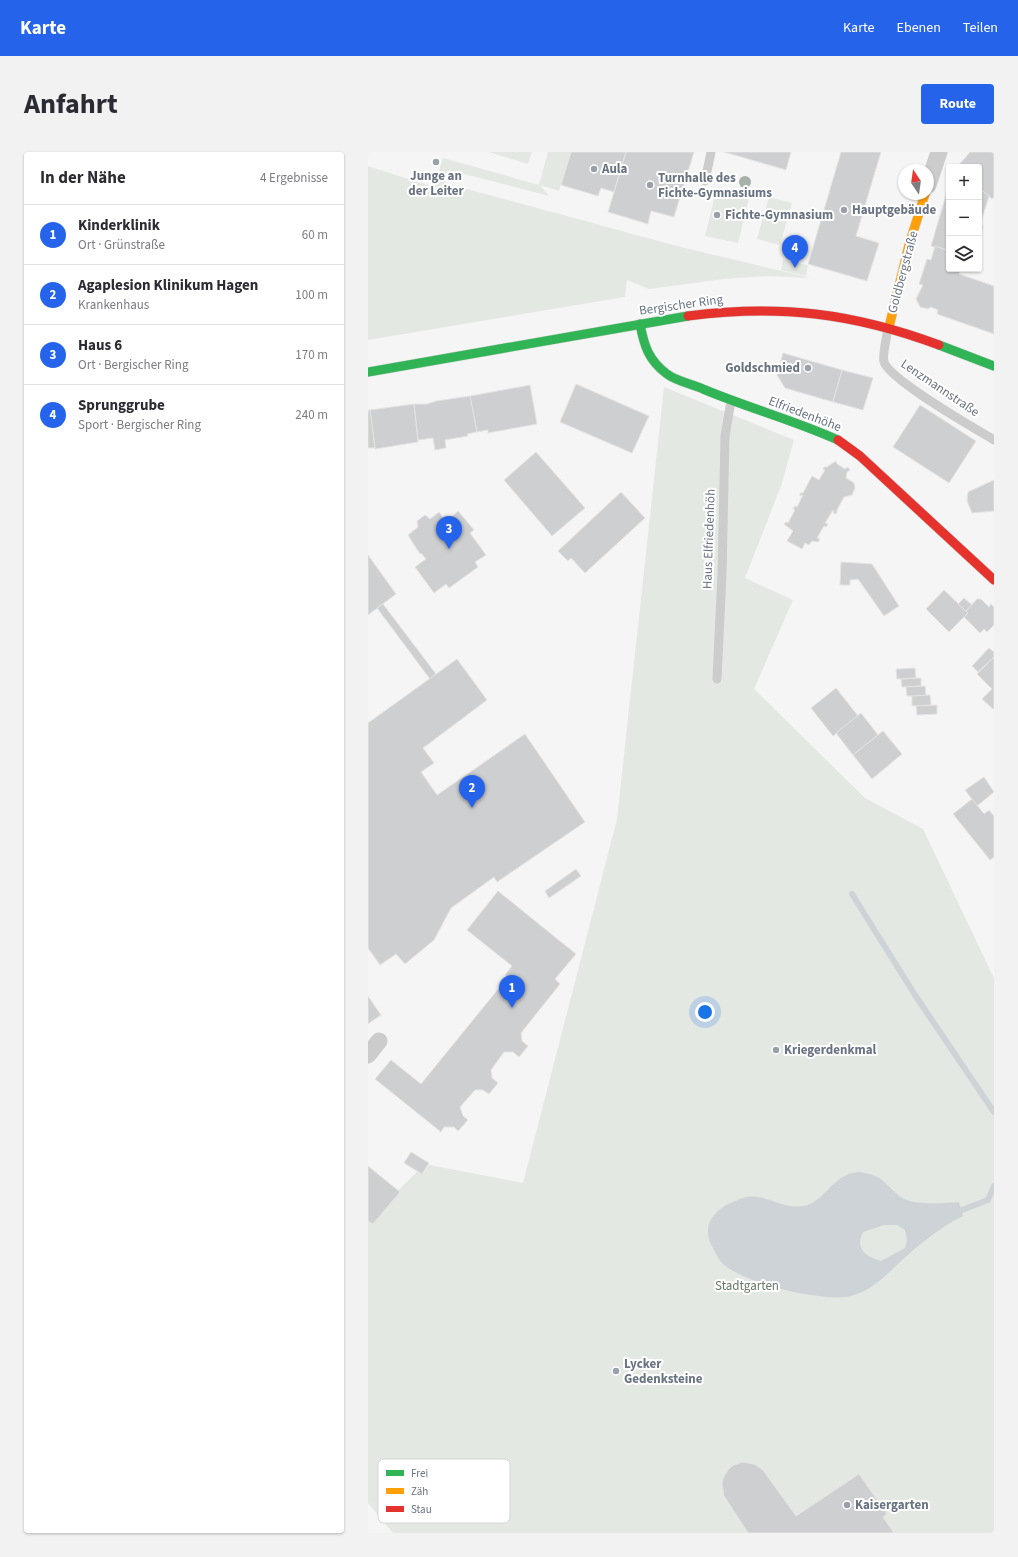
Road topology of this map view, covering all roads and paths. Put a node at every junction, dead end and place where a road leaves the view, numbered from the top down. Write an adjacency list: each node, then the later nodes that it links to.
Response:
1 (711, 152): 4 (lane)
2 (939, 152): 3 (street)
3 (934, 167)
4 (705, 181)
5 (923, 200): 7 (main road, Goldbergstraße)
6 (640, 324): 7 (main road, Bergischer Ring); 9 (main road, Bergischer Ring); 10 (main road, Elfriedenhöhe)
7 (888, 327): 8 (main road, Bergischer Ring); 11 (lane, Lenzmannstraße)
8 (994, 366)
9 (368, 372)
10 (730, 401): 12 (main road, Elfriedenhöhe); 13 (lane, Haus Elfriedenhöh)
11 (994, 439)
12 (994, 580)
13 (716, 679)
14 (379, 1041): 15 (street)
15 (368, 1055)

